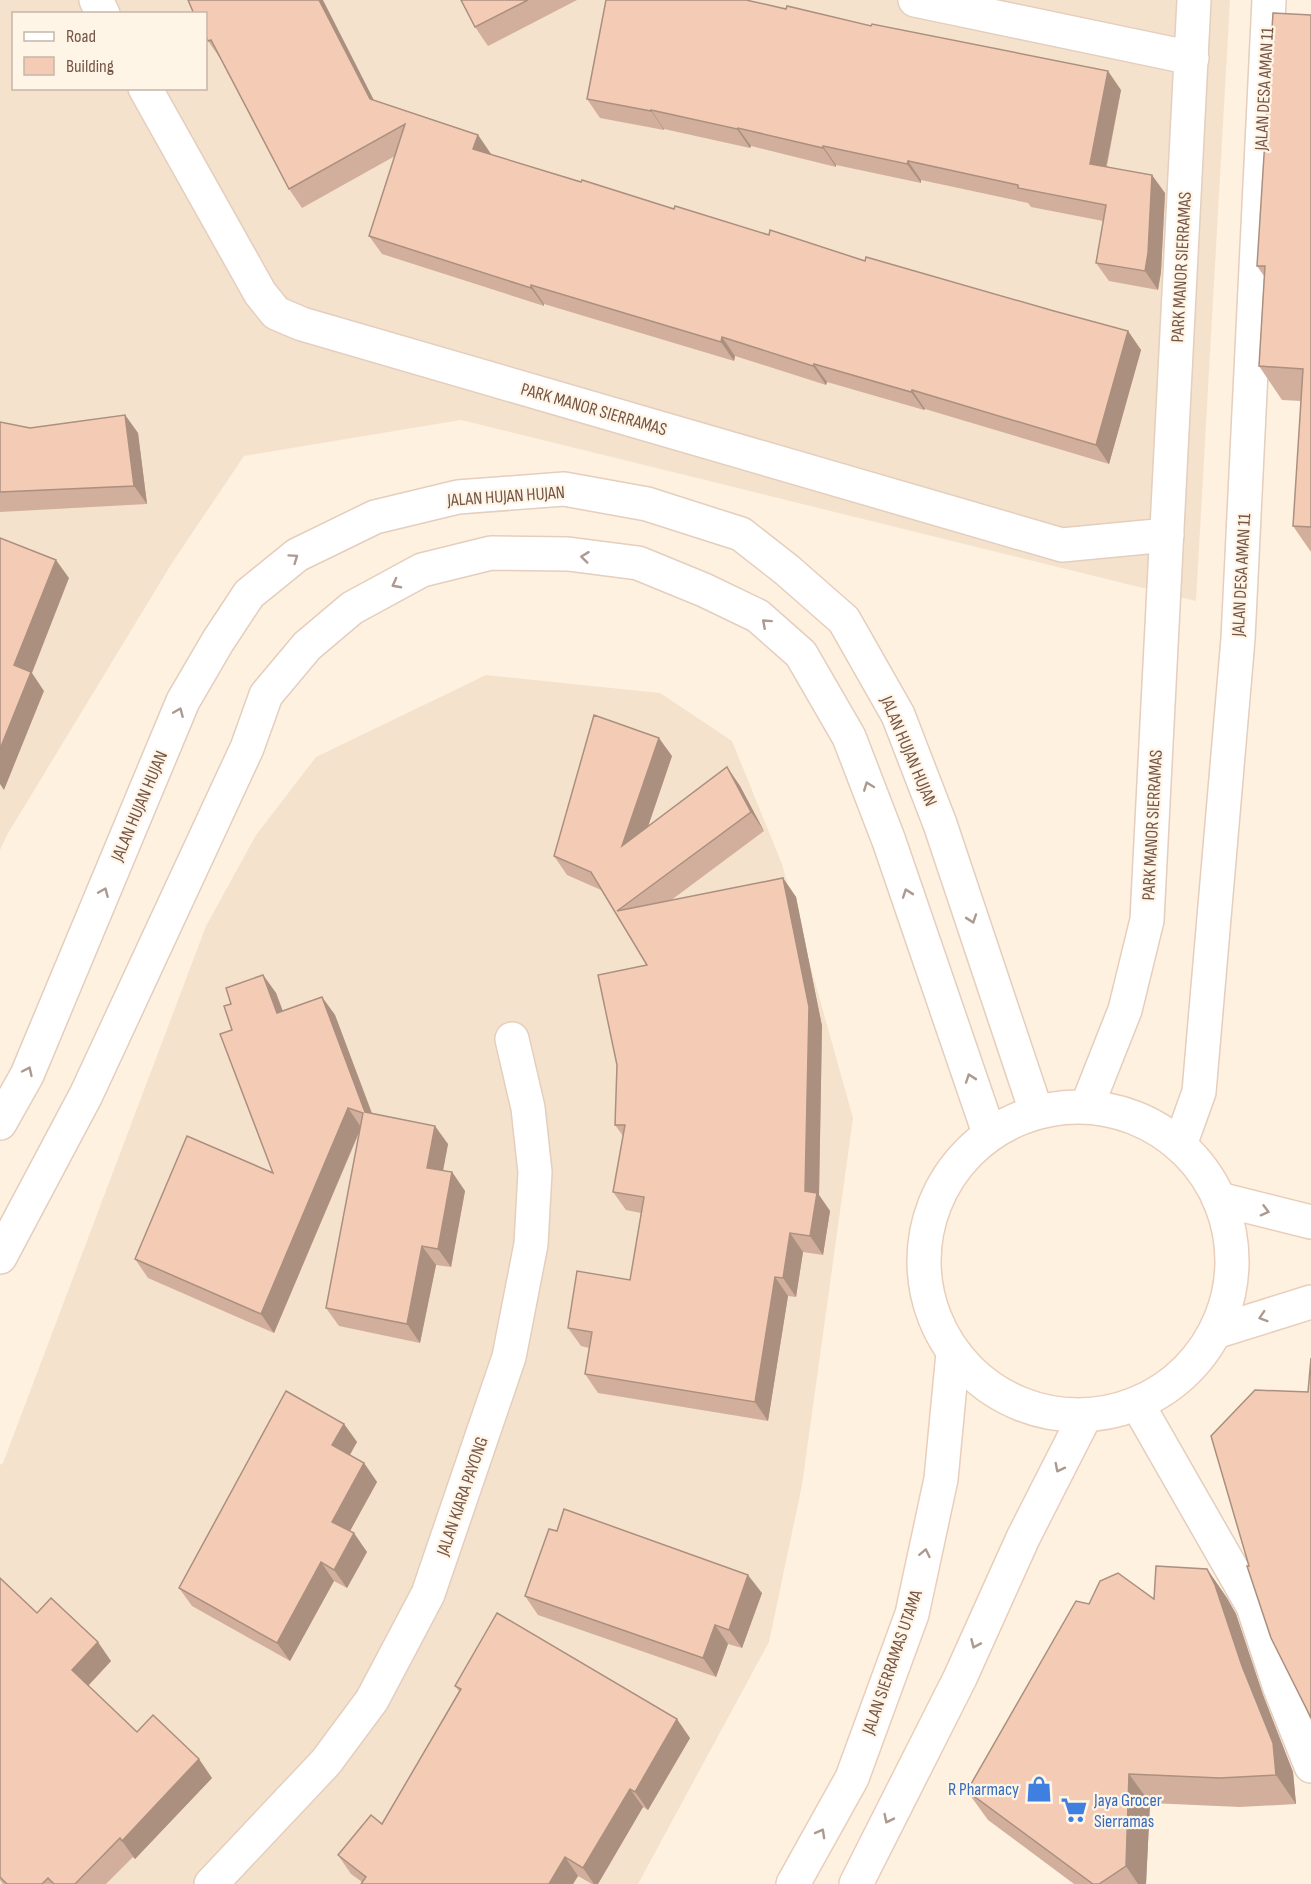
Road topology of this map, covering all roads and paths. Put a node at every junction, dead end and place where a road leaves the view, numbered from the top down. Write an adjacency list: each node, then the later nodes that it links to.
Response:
1 (915, 0): 4 (street)
2 (1194, 0): 4 (street, PARK MANOR SIERRAMAS)
3 (1269, 0): 12 (street, JALAN DESA AMAN 11)
4 (1192, 58): 6 (street, PARK MANOR SIERRAMAS)
5 (146, 90): 6 (street, PARK MANOR SIERRAMAS)
6 (1167, 535): 8 (street, PARK MANOR SIERRAMAS)
7 (512, 1039): 22 (street, JALAN KIARA PAYONG)
8 (1087, 1106): 9 (street); 12 (street)
9 (1036, 1111): 10 (street, JALAN HUJAN HUJAN, one-way to 9); 11 (street)
10 (0, 1122)
11 (989, 1133): 15 (street, one-way to 15); 18 (street)
12 (1180, 1144): 13 (street)
13 (1220, 1199): 14 (street, one-way to 14); 17 (street)
14 (1311, 1222)
15 (0, 1257)
16 (1311, 1302): 17 (street, one-way to 17)
17 (1215, 1332): 19 (street)
18 (953, 1353): 20 (street); 23 (street, JALAN SIERRAMAS UTAMA, one-way to 18)
19 (1138, 1405): 20 (street); 21 (street)
20 (1085, 1416): 24 (street, one-way to 24)
21 (1311, 1766)
22 (211, 1884)
23 (793, 1884)
24 (856, 1884)

